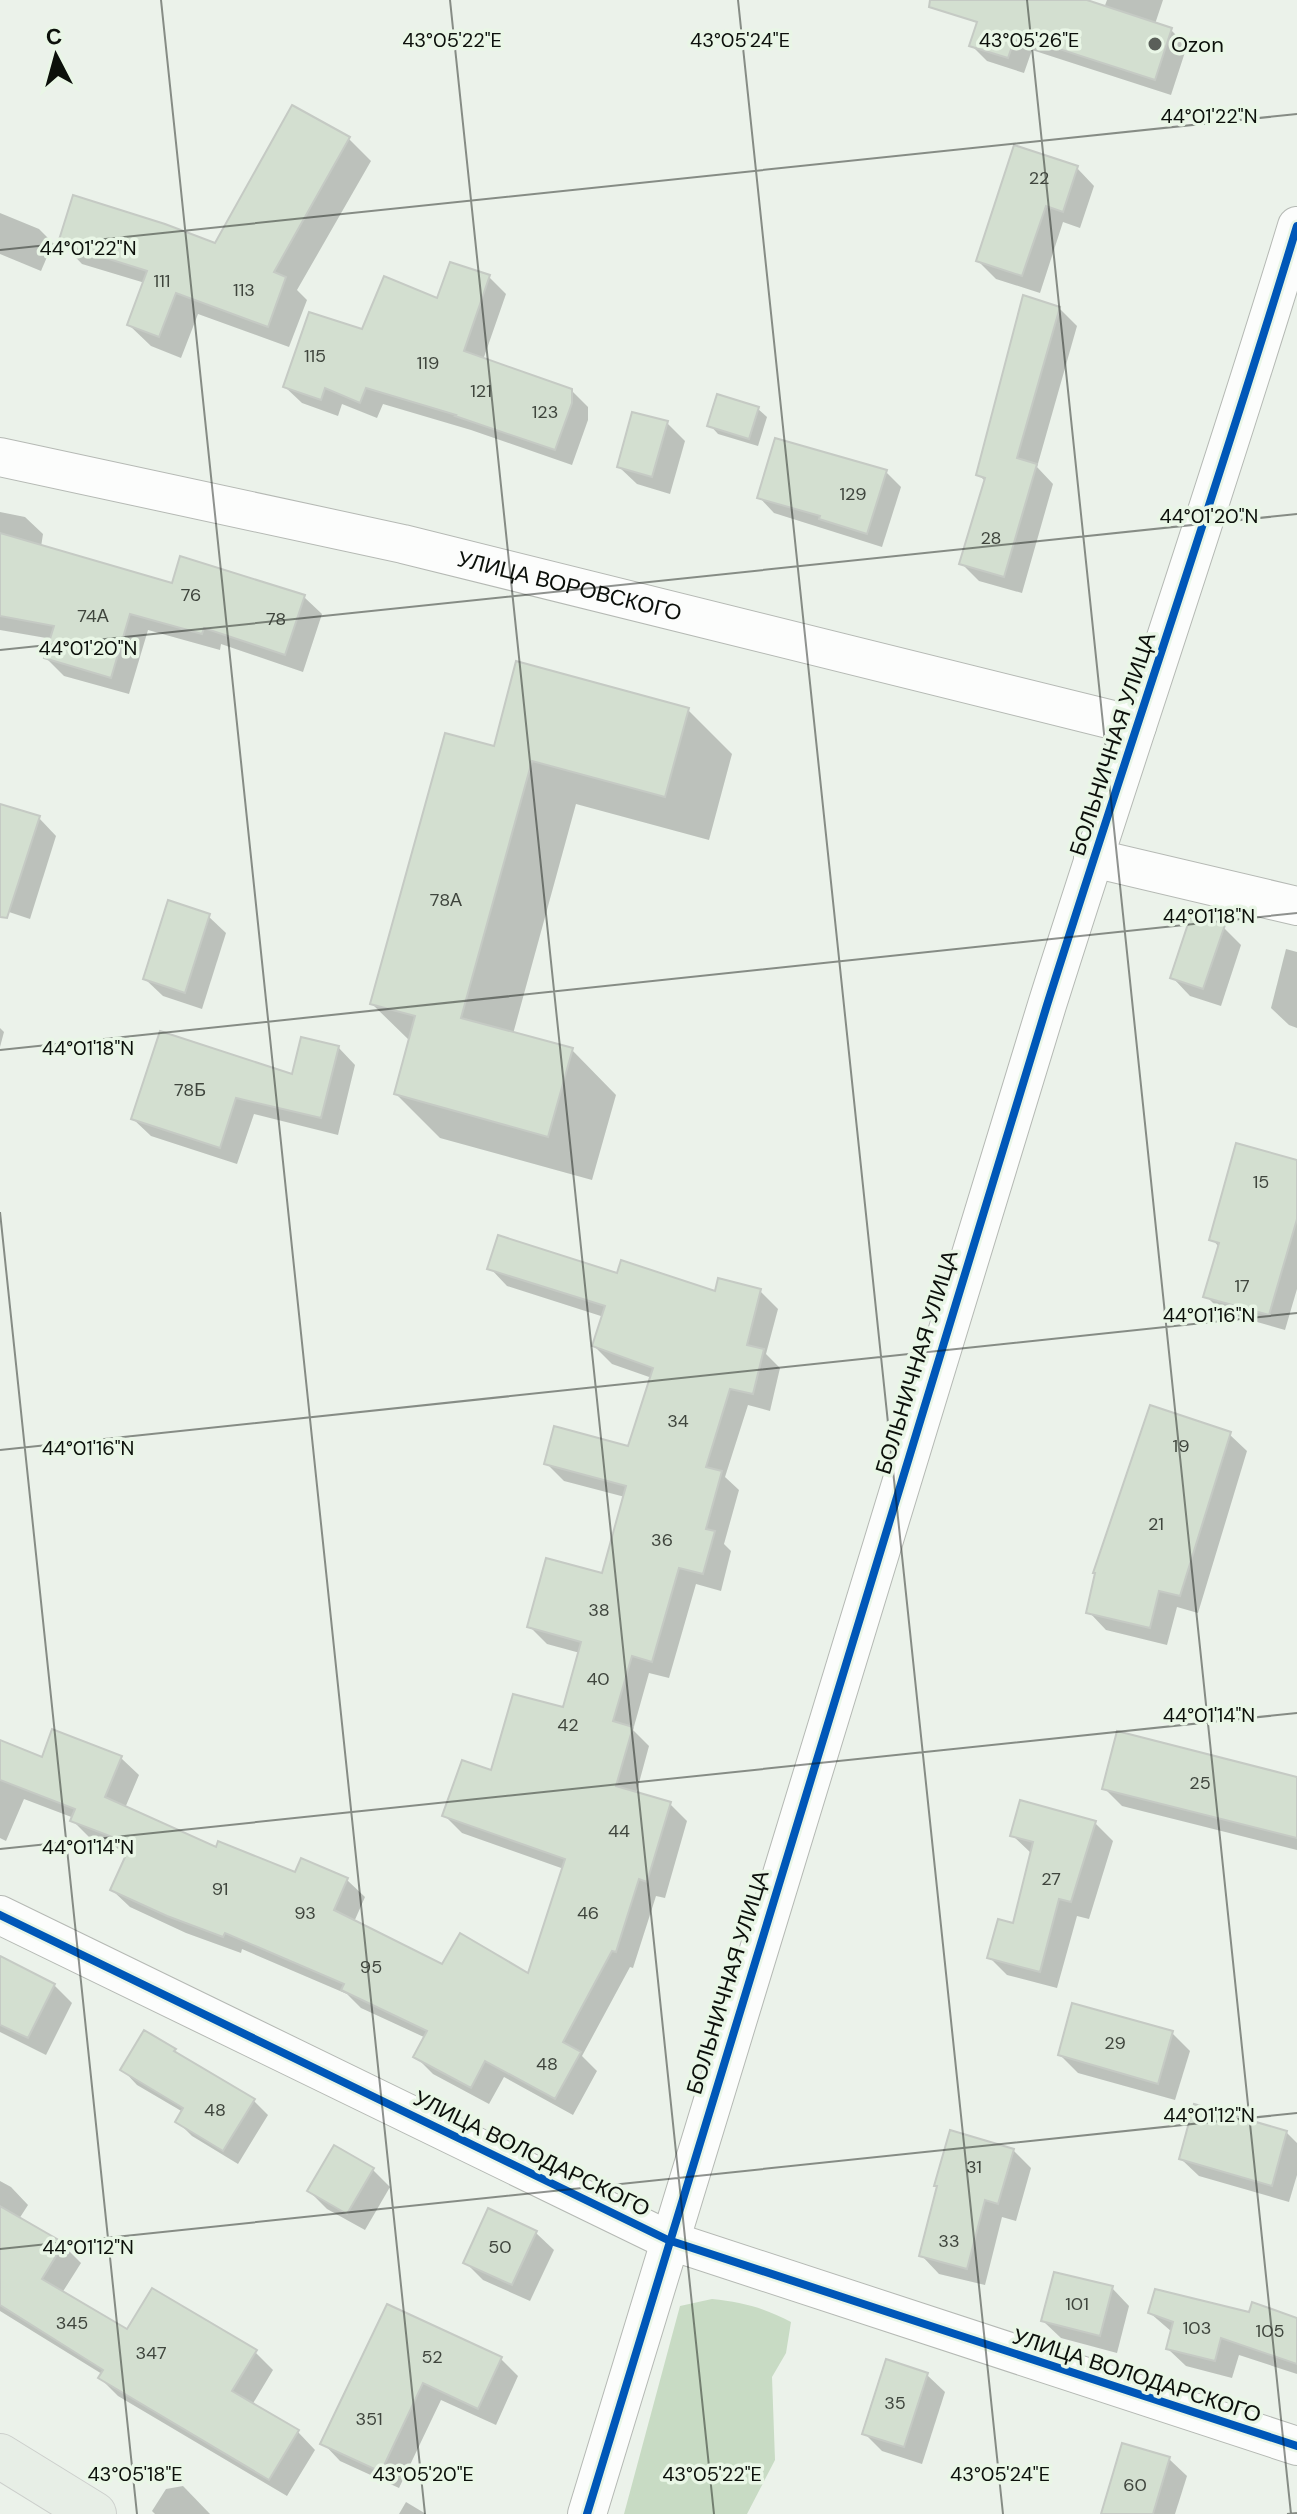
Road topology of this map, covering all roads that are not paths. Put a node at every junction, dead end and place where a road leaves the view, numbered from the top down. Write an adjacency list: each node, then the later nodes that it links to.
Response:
1 (1297, 226): 3 (street, БОЛЬНИЧНАЯ УЛИЦА)
2 (0, 457): 3 (street, УЛИЦА ВОРОВСКОГО)
3 (1137, 726): 4 (street, БОЛЬНИЧНАЯ УЛИЦА)
4 (1093, 858): 5 (street); 7 (street, БОЛЬНИЧНАЯ УЛИЦА)
5 (1297, 906)
6 (0, 1915): 7 (street, УЛИЦА ВОЛОДАРСКОГО)
7 (668, 2240): 8 (street, УЛИЦА ВОЛОДАРСКОГО); 11 (street, БОЛЬНИЧНАЯ УЛИЦА)
8 (1297, 2446)
9 (0, 2456): 10 (main road)
10 (94, 2514)
11 (587, 2514)

